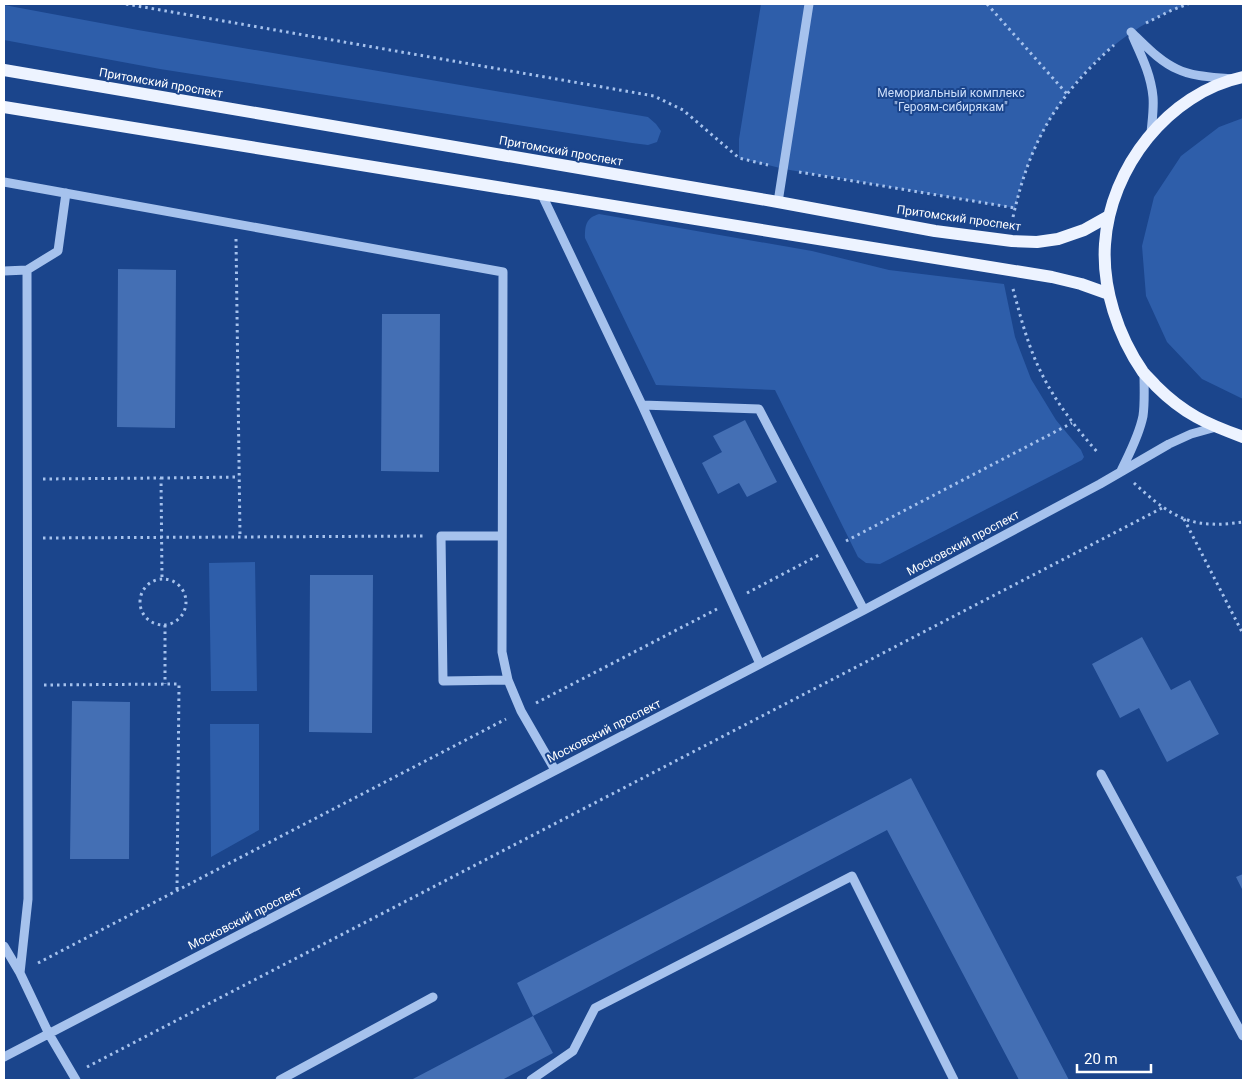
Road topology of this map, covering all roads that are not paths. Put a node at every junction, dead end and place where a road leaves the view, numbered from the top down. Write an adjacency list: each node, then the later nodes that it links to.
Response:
1 (809, 4): 9 (street)
2 (4, 70): 9 (main road, Притомский проспект)
3 (1238, 78): 5 (main road); 5 (street)
4 (4, 108): 8 (main road)
5 (1151, 133): 10 (main road)
6 (4, 182): 7 (street)
7 (66, 193): 11 (street); 19 (street)
8 (542, 195): 13 (main road); 15 (street)
9 (778, 202): 10 (main road, Притомский проспект)
10 (1109, 216): 13 (main road)
11 (27, 270): 12 (street); 26 (street)
12 (4, 271)
13 (1109, 294): 14 (main road)
14 (1144, 373): 16 (main road); 18 (street)
15 (642, 405): 20 (street); 21 (street)
16 (1216, 427): 17 (main road); 18 (street, Московский проспект)
17 (1243, 437)
18 (1121, 471): 20 (street, Московский проспект)
19 (502, 536): 22 (street); 22 (street)
20 (864, 610): 21 (street, Московский проспект)
21 (760, 664): 23 (street, Московский проспект)
22 (508, 680): 23 (street)
23 (555, 770): 28 (street, Московский проспект)
24 (1101, 774): 29 (street)
25 (4, 946): 26 (street)
26 (20, 972): 28 (street)
27 (433, 997): 32 (street)
28 (49, 1034): 30 (street, Московский проспект); 31 (street)
29 (1243, 1036)
30 (4, 1057)
31 (75, 1077)
32 (280, 1080)
33 (531, 1080): 34 (street)
34 (954, 1080)

